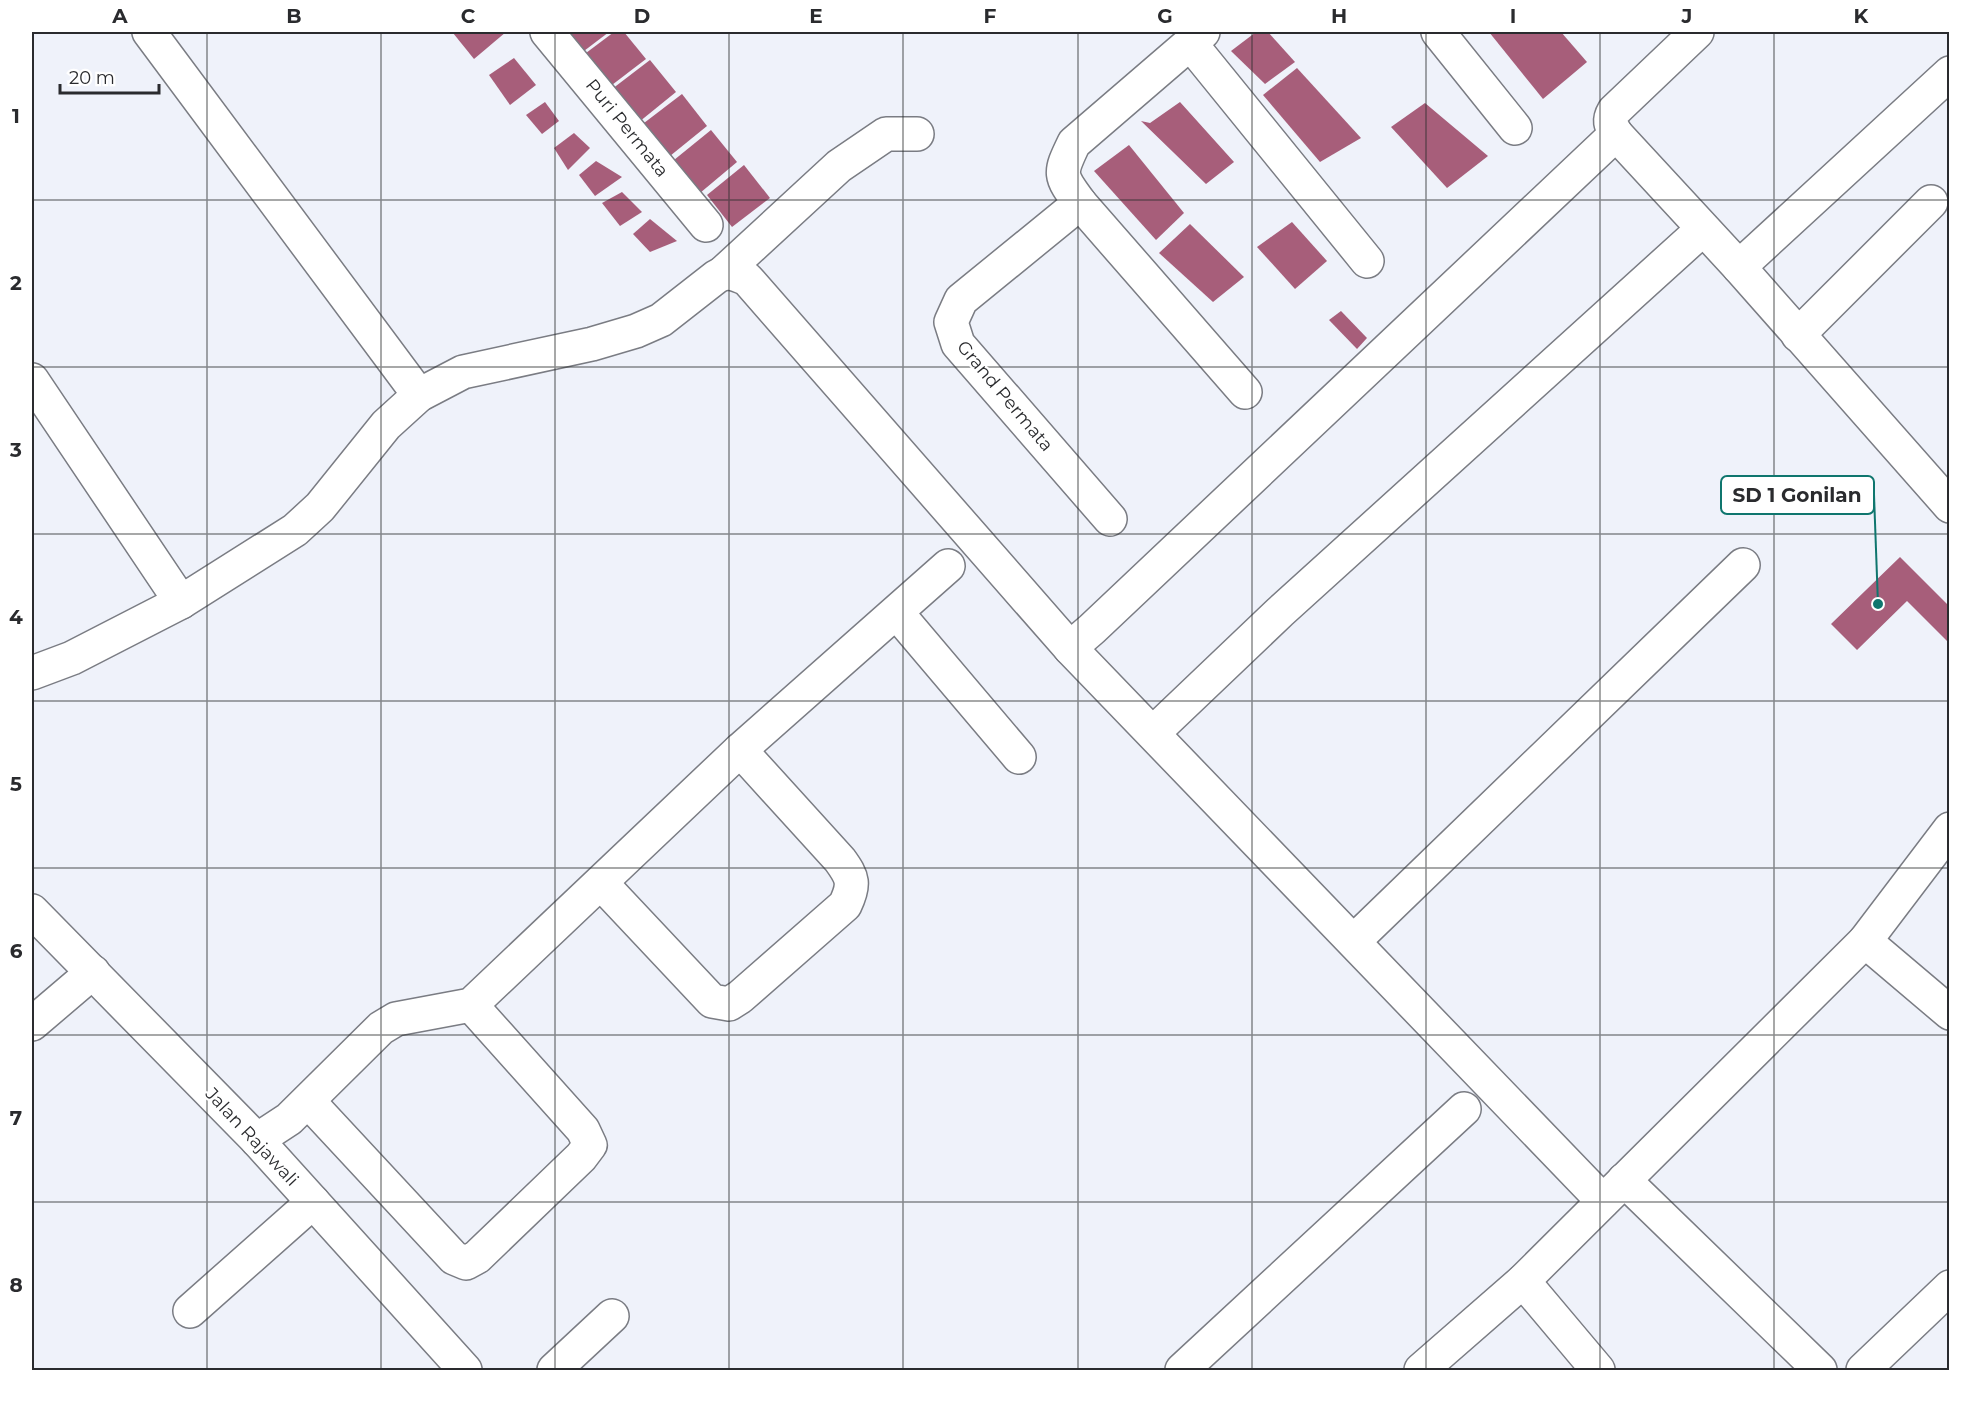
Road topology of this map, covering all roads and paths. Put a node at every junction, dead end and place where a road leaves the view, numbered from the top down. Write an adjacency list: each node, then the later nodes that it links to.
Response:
1 (149, 32): 20 (street)
2 (547, 32): 12 (street, Puri Permata)
3 (1438, 32): 7 (street)
4 (1697, 32): 9 (street)
5 (1196, 37): 11 (street); 14 (street)
6 (1950, 73): 15 (street)
7 (1515, 128)
8 (917, 134): 16 (street)
9 (1616, 134): 13 (street); 27 (street)
10 (1931, 202): 17 (street)
11 (1080, 203): 19 (street); 22 (street, Grand Permata)
12 (706, 225)
13 (1703, 229): 15 (street); 29 (street)
14 (1367, 261)
15 (1739, 267): 17 (street)
16 (724, 272): 20 (street); 27 (street)
17 (1798, 335): 21 (street)
18 (32, 380): 25 (street)
19 (1245, 392)
20 (419, 394): 25 (street)
21 (1950, 506)
22 (1110, 519)
23 (1743, 565): 36 (street)
24 (948, 566): 26 (street)
25 (181, 602): 28 (street)
26 (897, 613): 30 (street); 31 (street)
27 (1070, 648): 29 (street)
28 (32, 673)
29 (1153, 733): 36 (street)
30 (740, 750): 33 (street); 33 (street)
31 (1019, 757)
32 (1950, 829): 35 (street)
33 (601, 883): 38 (street)
34 (32, 911): 37 (street, Jalan Rajawali)
35 (1865, 940): 39 (street); 44 (street)
36 (1354, 941): 44 (street)
37 (93, 972): 40 (street); 43 (street, Jalan Rajawali)
38 (471, 1005): 41 (street); 41 (street)
39 (1950, 1013)
40 (32, 1024)
41 (308, 1101): 43 (street)
42 (1464, 1109): 52 (street)
43 (257, 1140): 45 (street, Jalan Rajawali)
44 (1614, 1191): 46 (street); 55 (street)
45 (314, 1202): 48 (street); 50 (street, Jalan Rajawali)
46 (1523, 1281): 53 (street); 54 (street)
47 (1950, 1287): 56 (street)
48 (190, 1311)
49 (612, 1316): 51 (street)
50 (465, 1371)
51 (554, 1371)
52 (1182, 1371)
53 (1421, 1371)
54 (1598, 1371)
55 (1820, 1371)
56 (1863, 1371)

